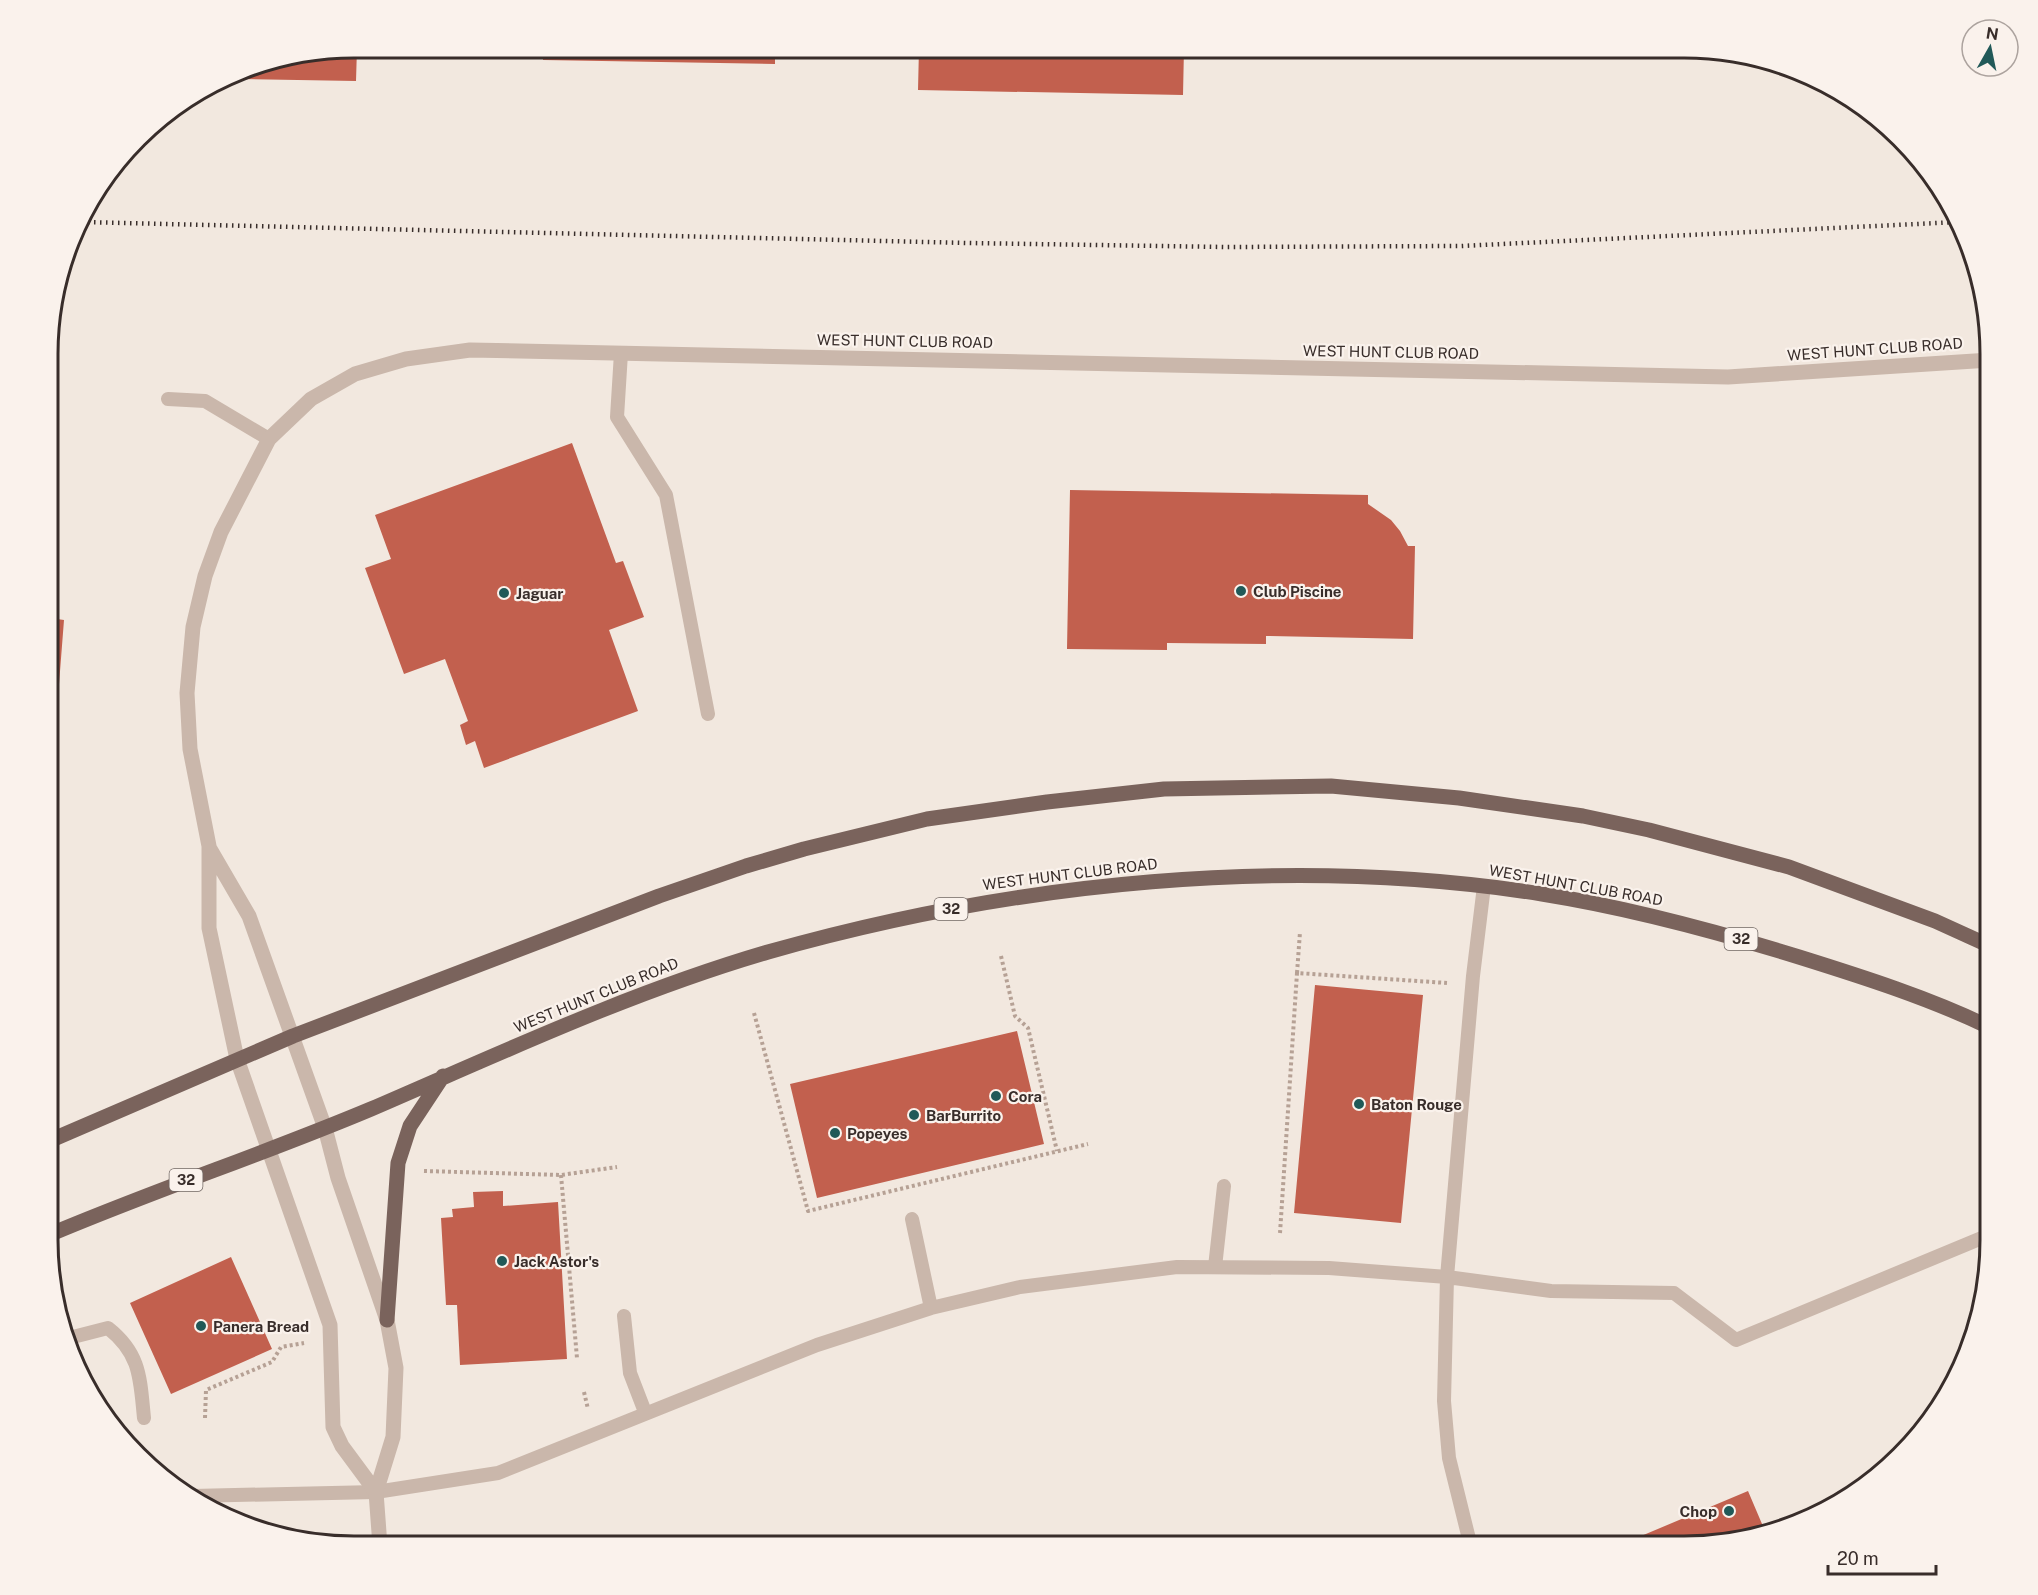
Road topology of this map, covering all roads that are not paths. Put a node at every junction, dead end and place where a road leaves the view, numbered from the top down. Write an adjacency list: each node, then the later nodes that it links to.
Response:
1 (621, 353): 2 (street, WEST HUNT CLUB ROAD); 4 (street, WEST HUNT CLUB ROAD); 5 (lane)
2 (1980, 361)
3 (168, 399): 4 (lane)
4 (269, 439): 6 (street, WEST HUNT CLUB ROAD)
5 (708, 714)
6 (209, 846): 10 (street, WEST HUNT CLUB ROAD); 11 (street, WEST HUNT CLUB ROAD)
7 (1484, 886): 9 (main road, WEST HUNT CLUB ROAD / 32); 12 (main road, WEST HUNT CLUB ROAD / 32); 21 (lane)
8 (1980, 941): 10 (main road)
9 (1980, 1023)
10 (293, 1036): 11 (main road); 13 (street, WEST HUNT CLUB ROAD)
11 (237, 1059): 14 (main road); 15 (street, WEST HUNT CLUB ROAD)
12 (443, 1076): 13 (main road, WEST HUNT CLUB ROAD / 32); 24 (main road)
13 (325, 1128): 15 (main road, WEST HUNT CLUB ROAD / 32); 24 (street, WEST HUNT CLUB ROAD)
14 (58, 1137)
15 (270, 1149): 18 (main road, WEST HUNT CLUB ROAD / 32); 28 (street, WEST HUNT CLUB ROAD)
16 (1224, 1186): 20 (lane)
17 (912, 1219): 22 (lane)
18 (58, 1230)
19 (1980, 1239): 21 (lane)
20 (1215, 1267): 21 (lane); 22 (lane)
21 (1447, 1277): 31 (lane)
22 (931, 1308): 26 (lane)
23 (624, 1316): 26 (lane)
24 (387, 1320): 28 (street, WEST HUNT CLUB ROAD)
25 (74, 1337): 27 (lane)
26 (645, 1412): 28 (lane)
27 (144, 1418)
28 (376, 1492): 29 (lane); 30 (street)
29 (204, 1496)
30 (379, 1536)
31 (1468, 1536)

